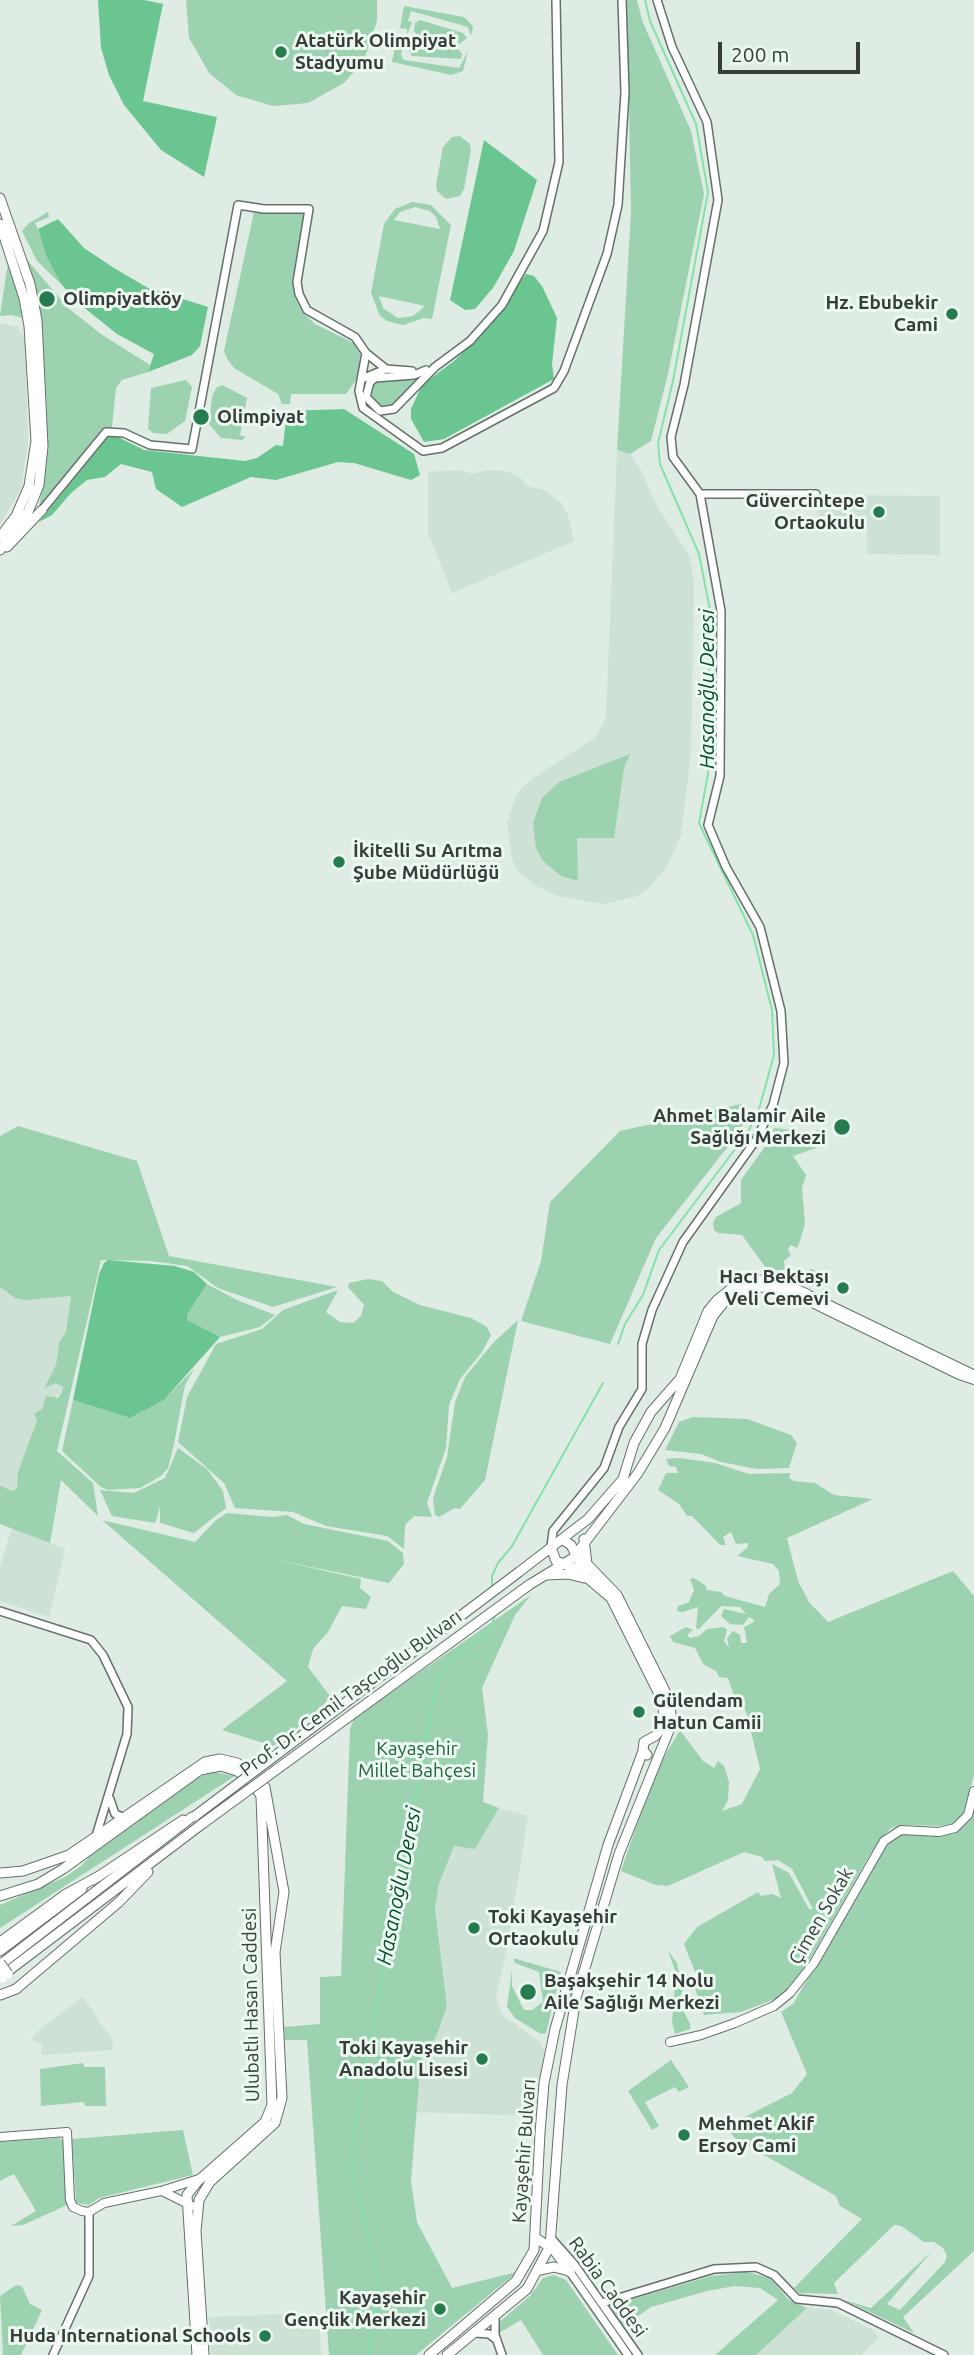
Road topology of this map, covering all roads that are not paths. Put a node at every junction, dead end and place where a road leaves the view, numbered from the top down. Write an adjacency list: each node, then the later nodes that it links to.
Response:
1 (556, 0): 7 (street)
2 (622, 0): 12 (street)
3 (657, 0): 13 (street)
4 (0, 198): 15 (main road)
5 (0, 224): 18 (main road)
6 (366, 353): 8 (street); 10 (street); 16 (street)
7 (435, 367): 9 (street); 11 (street)
8 (386, 369): 9 (street); 10 (street)
9 (426, 370): 11 (street)
10 (363, 379): 12 (street)
11 (388, 412): 12 (street)
12 (384, 422)
13 (700, 494): 14 (street); 27 (street)
14 (816, 494)
15 (31, 505): 16 (main road); 17 (main road)
16 (42, 510): 17 (main road); 19 (main road)
17 (18, 524): 18 (main road); 19 (main road)
18 (3, 533)
19 (0, 551)
20 (811, 1275): 21 (main road)
21 (776, 1281): 22 (main road); 26 (main road)
22 (806, 1297): 23 (main road); 24 (main road); 25 (main road)
23 (974, 1374)
24 (974, 1380)
25 (665, 1428): 26 (main road); 28 (main road)
26 (640, 1430): 29 (main road)
27 (557, 1526): 29 (street); 30 (street)
28 (584, 1539): 31 (main road); 34 (main road)
29 (563, 1540): 30 (main road); 31 (main road)
30 (551, 1547): 32 (main road); 41 (main road, Prof. Dr. Cemil Taşcıoğlu Bulvarı, bridge)
31 (575, 1555): 32 (main road); 34 (main road)
32 (564, 1563): 33 (main road, Prof. Dr. Cemil Taşcıoğlu Bulvarı); 34 (main road)
33 (544, 1575): 34 (main road); 44 (main road, Prof. Dr. Cemil Taşcıoğlu Bulvarı, bridge)
34 (594, 1578): 36 (main road); 38 (main road, Kayaşehir Bulvarı)
35 (0, 1611): 40 (street)
36 (650, 1739): 37 (main road); 38 (main road)
37 (643, 1751): 38 (main road); 58 (main road, Kayaşehir Bulvarı)
38 (658, 1751): 59 (main road, Kayaşehir Bulvarı)
39 (974, 1791): 60 (main road, Çimen Sokak)
40 (110, 1794): 42 (street); 43 (street)
41 (194, 1816): 48 (main road); 54 (main road)
42 (123, 1817): 43 (main road, Ulubatlı Hasan Caddesi); 45 (main road, Ulubatlı Hasan Caddesi)
43 (96, 1836): 47 (main road, Ulubatlı Hasan Caddesi)
44 (162, 1855): 55 (main road); 56 (main road)
45 (279, 1865): 46 (main road); 50 (main road, Ulubatlı Hasan Caddesi)
46 (264, 1870): 49 (main road, Ulubatlı Hasan Caddesi); 51 (main road, Ulubatlı Hasan Caddesi)
47 (0, 1873)
48 (99, 1876): 52 (main road); 53 (main road)
49 (265, 1892): 50 (main road); 64 (main road, Ulubatlı Hasan Caddesi)
50 (284, 1892): 68 (main road, Ulubatlı Hasan Caddesi)
51 (3, 1896)
52 (0, 1942)
53 (0, 1951)
54 (0, 1964): 55 (main road, bridge)
55 (3, 1976): 56 (main road)
56 (16, 1989): 57 (main road)
57 (0, 1995)
58 (562, 2002): 59 (main road); 61 (main road, Kayaşehir Bulvarı)
59 (574, 2007): 62 (main road, Kayaşehir Bulvarı)
60 (670, 2042)
61 (542, 2102): 62 (main road); 72 (main road, Kayaşehir Bulvarı)
62 (559, 2118): 73 (main road, Kayaşehir Bulvarı)
63 (0, 2137): 71 (main road)
64 (204, 2177): 65 (main road, Ulubatlı Hasan Caddesi); 66 (main road)
65 (196, 2183): 66 (main road); 68 (main road); 69 (main road, Ulubatlı Hasan Caddesi)
66 (185, 2184): 67 (main road)
67 (161, 2191): 69 (main road); 71 (main road)
68 (202, 2193): 70 (main road, Ulubatlı Hasan Caddesi)
69 (187, 2204): 70 (main road); 82 (main road, Ulubatlı Hasan Caddesi)
70 (197, 2206): 83 (main road, Ulubatlı Hasan Caddesi)
71 (89, 2212): 81 (street)
72 (536, 2238): 73 (main road); 74 (main road, Kayaşehir Bulvarı)
73 (550, 2242): 75 (main road, Kayaşehir Bulvarı); 76 (main road); 77 (street, Rabia Caddesi)
74 (529, 2263): 75 (main road); 84 (main road, Kayaşehir Bulvarı)
75 (540, 2270): 76 (main road); 78 (main road, Kayaşehir Bulvarı)
76 (570, 2272): 87 (street, Rabia Caddesi)
77 (602, 2303): 88 (street, Rabia Caddesi); 89 (street)
78 (495, 2317): 79 (main road, Kayaşehir Bulvarı); 80 (street)
79 (475, 2333): 80 (street); 85 (main road, Kayaşehir Bulvarı)
80 (499, 2342): 86 (street)
81 (53, 2355)
82 (197, 2355)
83 (204, 2355)
84 (429, 2355)
85 (447, 2355)
86 (502, 2355)
87 (628, 2355)
88 (638, 2355)
89 (944, 2355)

